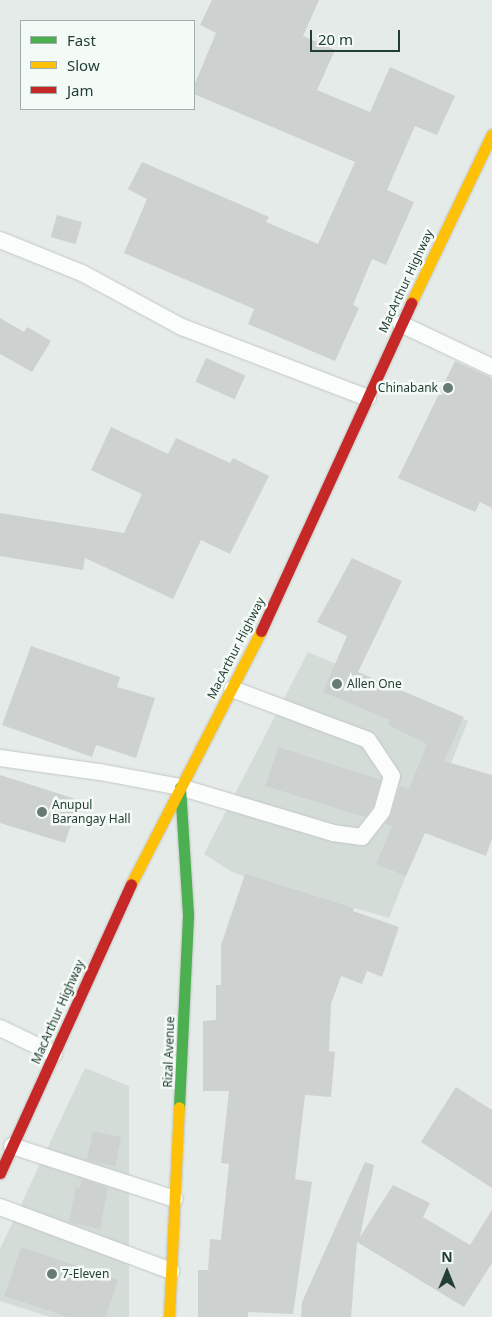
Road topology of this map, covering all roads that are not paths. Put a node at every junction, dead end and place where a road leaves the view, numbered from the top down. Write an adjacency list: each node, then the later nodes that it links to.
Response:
1 (492, 134): 3 (main road, MacArthur Highway)
2 (0, 240): 5 (lane)
3 (402, 324): 4 (lane); 5 (main road, MacArthur Highway)
4 (492, 367)
5 (368, 398): 6 (main road, MacArthur Highway)
6 (232, 689): 8 (main road, MacArthur Highway); 8 (lane)
7 (0, 758): 8 (lane)
8 (180, 787): 10 (main road, MacArthur Highway); 13 (main road, Rizal Avenue)
9 (0, 1028): 10 (lane)
10 (54, 1054): 11 (main road, MacArthur Highway)
11 (12, 1146): 12 (main road, MacArthur Highway); 13 (lane)
12 (0, 1173)
13 (175, 1199): 15 (main road, Rizal Avenue)
14 (0, 1207): 15 (lane)
15 (171, 1271): 16 (main road, Rizal Avenue)
16 (169, 1317)

